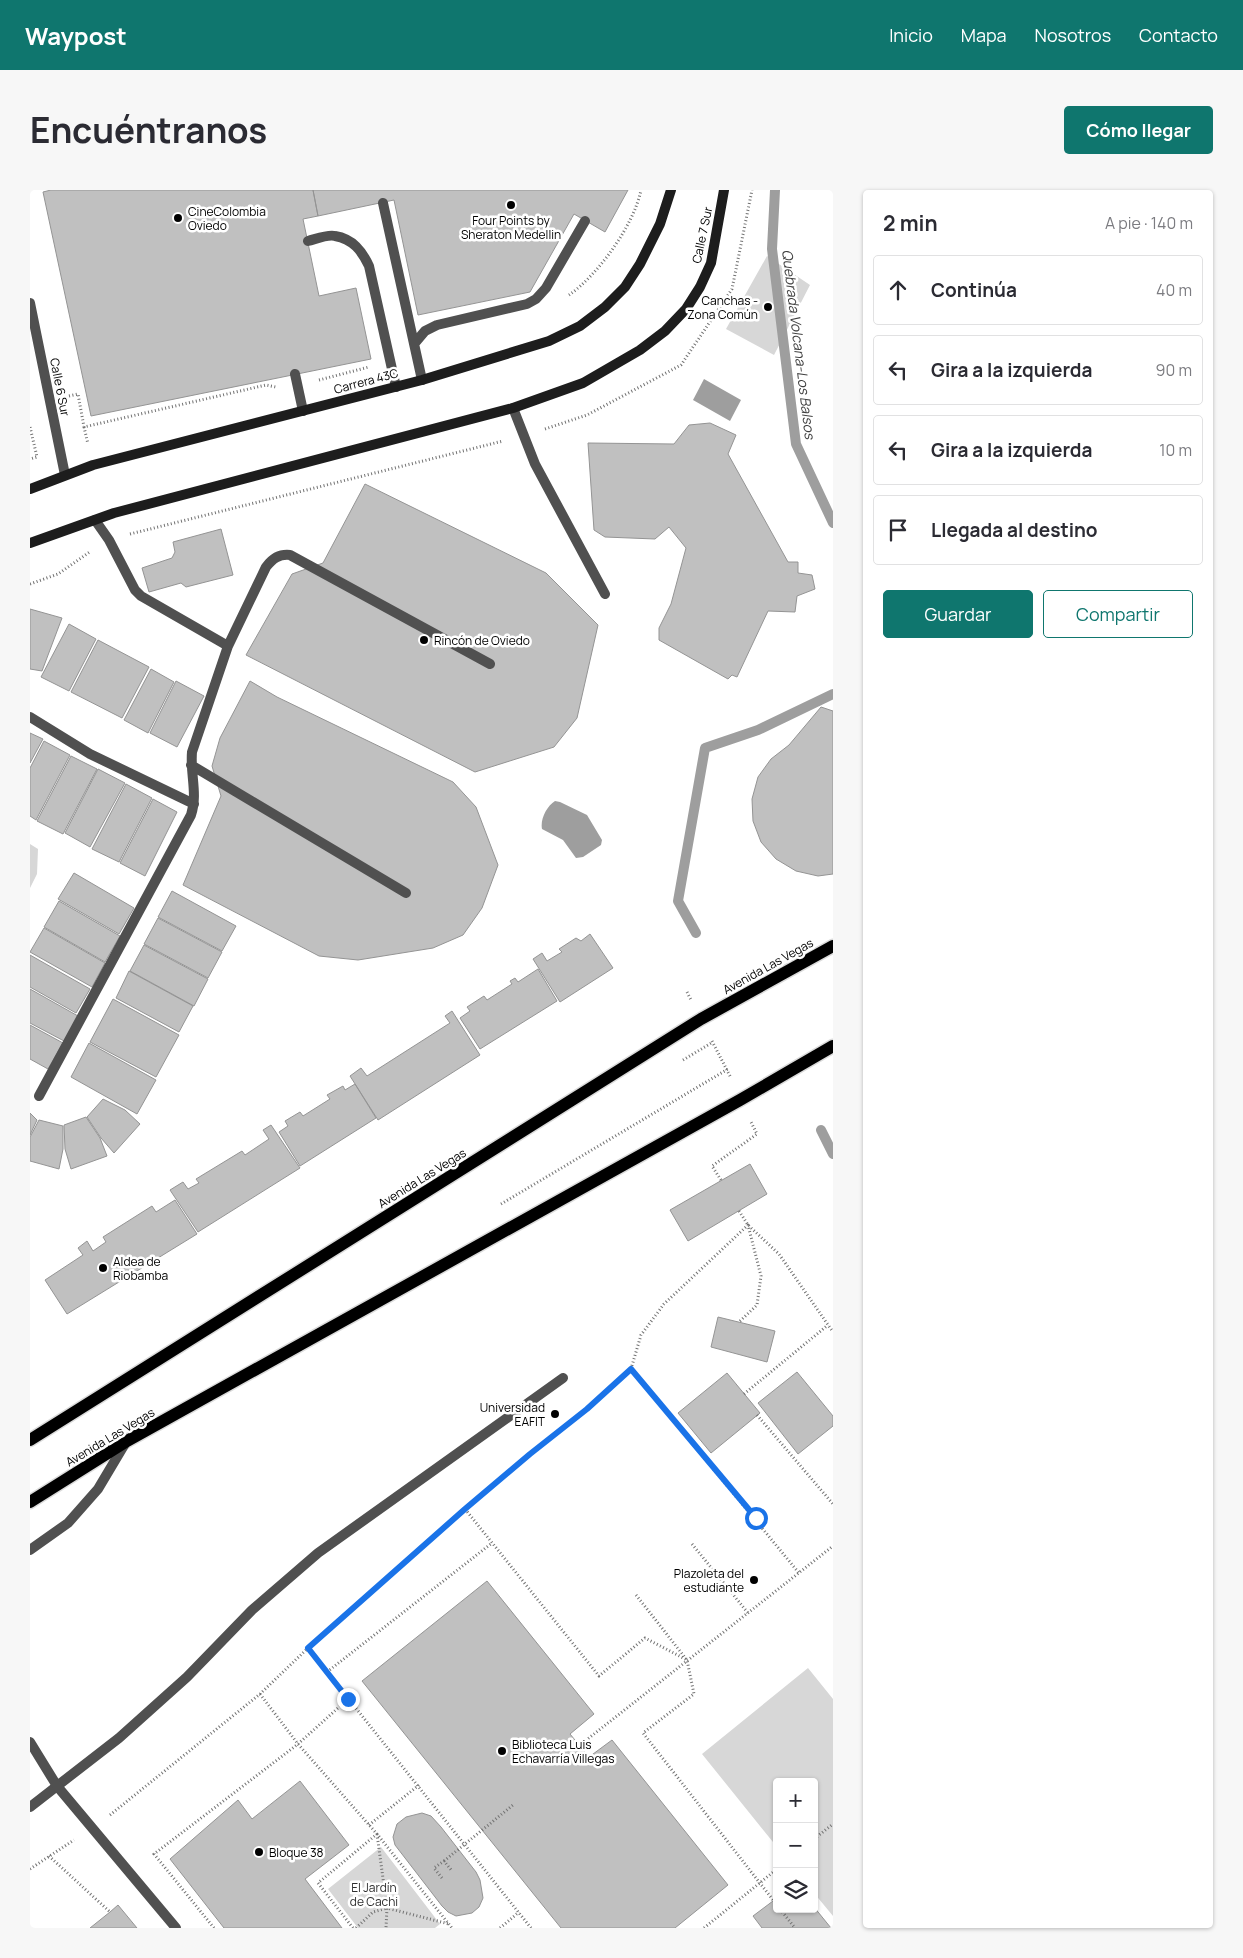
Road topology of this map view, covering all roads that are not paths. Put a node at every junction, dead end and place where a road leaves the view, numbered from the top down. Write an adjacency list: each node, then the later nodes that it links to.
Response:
1 (671, 190): 9 (main road, Carrera 43C)
2 (724, 190): 11 (main road, Calle 7 Sur)
3 (383, 203): 7 (street)
4 (584, 221): 7 (street)
5 (308, 241): 10 (street)
6 (30, 303): 13 (street, Calle 6 Sur)
7 (414, 344): 9 (street)
8 (296, 374): 12 (street)
9 (422, 380): 10 (main road, Carrera 43C)
10 (396, 387): 12 (main road, Carrera 43C)
11 (514, 408): 15 (main road); 17 (street)
12 (303, 411): 13 (main road, Carrera 43C)
13 (65, 476): 14 (main road, Carrera 43C)
14 (30, 489)
15 (95, 520): 16 (main road); 18 (street)
16 (30, 543)
17 (605, 594)
18 (228, 646): 19 (street); 21 (street)
19 (490, 664)
20 (30, 716): 22 (street)
21 (191, 765): 22 (street); 23 (street)
22 (194, 804): 26 (street)
23 (406, 893)
24 (833, 946): 28 (main road, Avenida Las Vegas)
25 (833, 1046): 29 (main road, Avenida Las Vegas)
26 (39, 1096)
27 (563, 1378): 33 (street)
28 (30, 1440)
29 (127, 1441): 30 (main road, Avenida Las Vegas); 31 (street)
30 (30, 1502)
31 (30, 1550)
32 (30, 1742): 33 (street)
33 (57, 1786): 34 (street); 35 (street)
34 (30, 1807)
35 (176, 1928)

